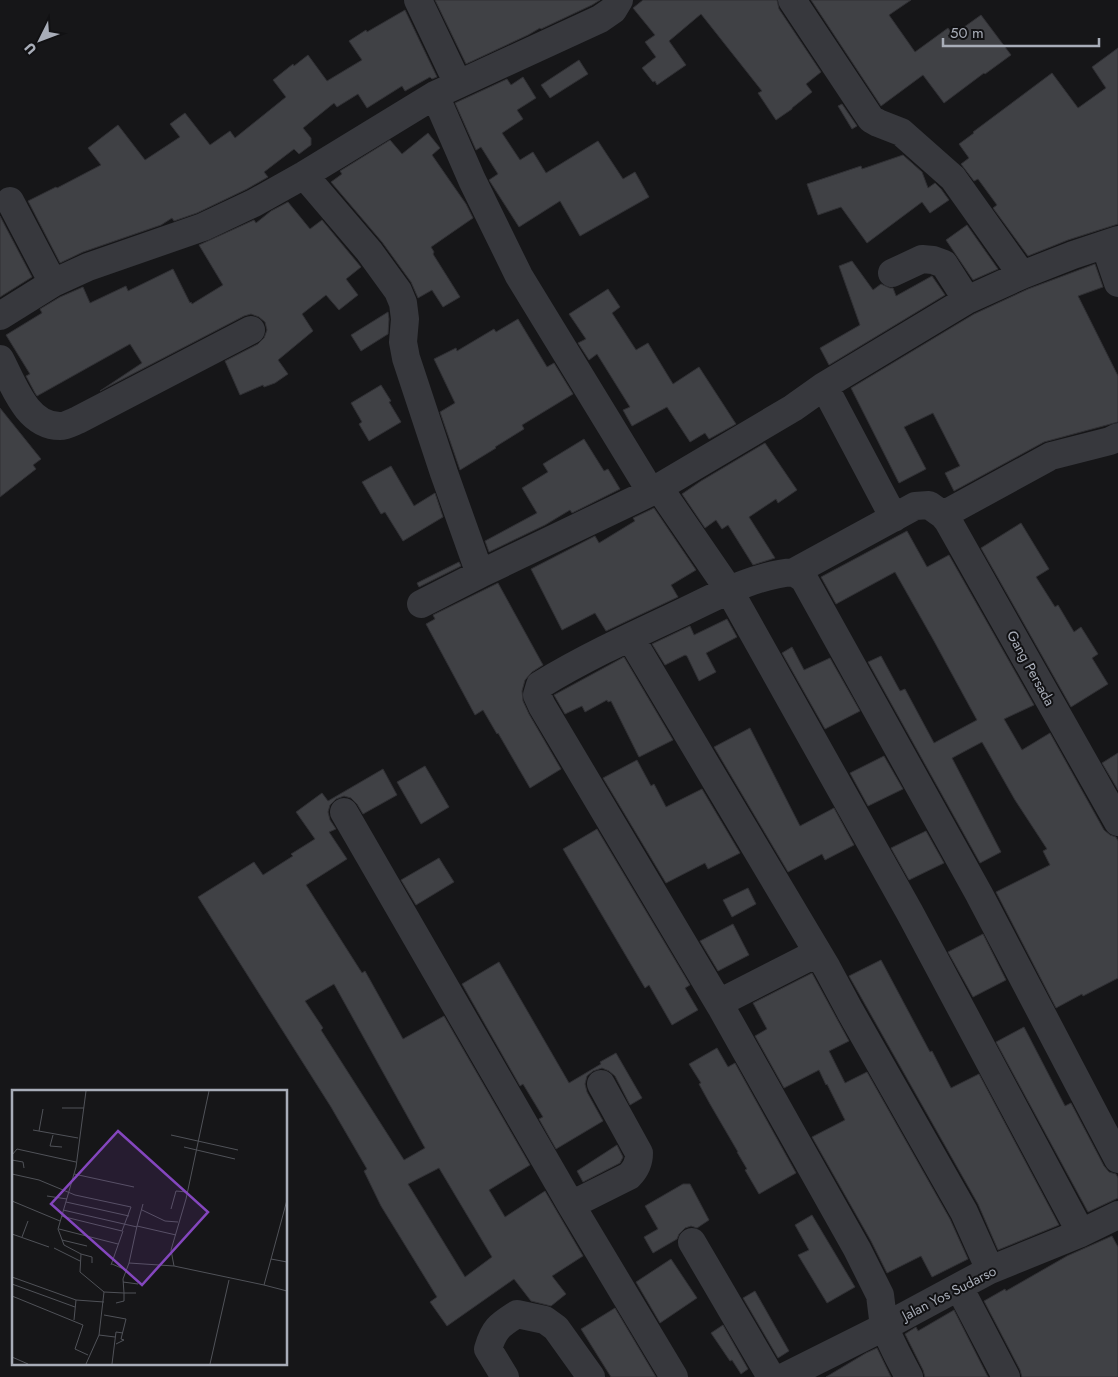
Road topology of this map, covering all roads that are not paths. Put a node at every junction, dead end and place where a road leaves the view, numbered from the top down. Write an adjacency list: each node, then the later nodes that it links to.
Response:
1 (418, 0): 4 (street)
2 (619, 0): 4 (street)
3 (792, 0): 9 (street)
4 (446, 90): 5 (street); 18 (street)
5 (304, 175): 10 (street); 22 (street)
6 (10, 200): 10 (street)
7 (1112, 243): 9 (street); 11 (street)
8 (892, 273): 12 (street)
9 (1022, 275): 12 (street)
10 (53, 283): 13 (street)
11 (1118, 283)
12 (966, 300): 16 (street)
13 (0, 316)
14 (250, 330): 15 (street)
15 (0, 358)
16 (824, 386): 18 (street); 20 (street)
17 (1118, 437): 19 (street)
18 (655, 490): 22 (street); 23 (street)
19 (943, 515): 20 (street); 27 (street, Gang Persada)
20 (894, 518): 21 (street)
21 (794, 572): 23 (street); 31 (street)
22 (480, 574): 24 (street)
23 (729, 590): 25 (street); 34 (street)
24 (422, 604)
25 (630, 637): 28 (street); 29 (street)
26 (344, 812): 32 (street)
27 (1118, 822)
28 (821, 960): 29 (street); 36 (street)
29 (722, 1010): 38 (street)
30 (601, 1084): 32 (street)
31 (1118, 1159)
32 (571, 1205): 41 (street)
33 (1118, 1215): 34 (street, Jalan Yos Sudarso)
34 (1081, 1233): 36 (street, Jalan Yos Sudarso)
35 (692, 1242): 42 (street)
36 (990, 1270): 37 (street, Jalan Yos Sudarso)
37 (959, 1287): 38 (street, Jalan Yos Sudarso); 45 (street)
38 (884, 1327): 43 (street, Jalan Yos Sudarso); 44 (street)
39 (505, 1377): 40 (street)
40 (591, 1377)
41 (674, 1377)
42 (771, 1377)
43 (784, 1377)
44 (909, 1377)
45 (1006, 1377)

